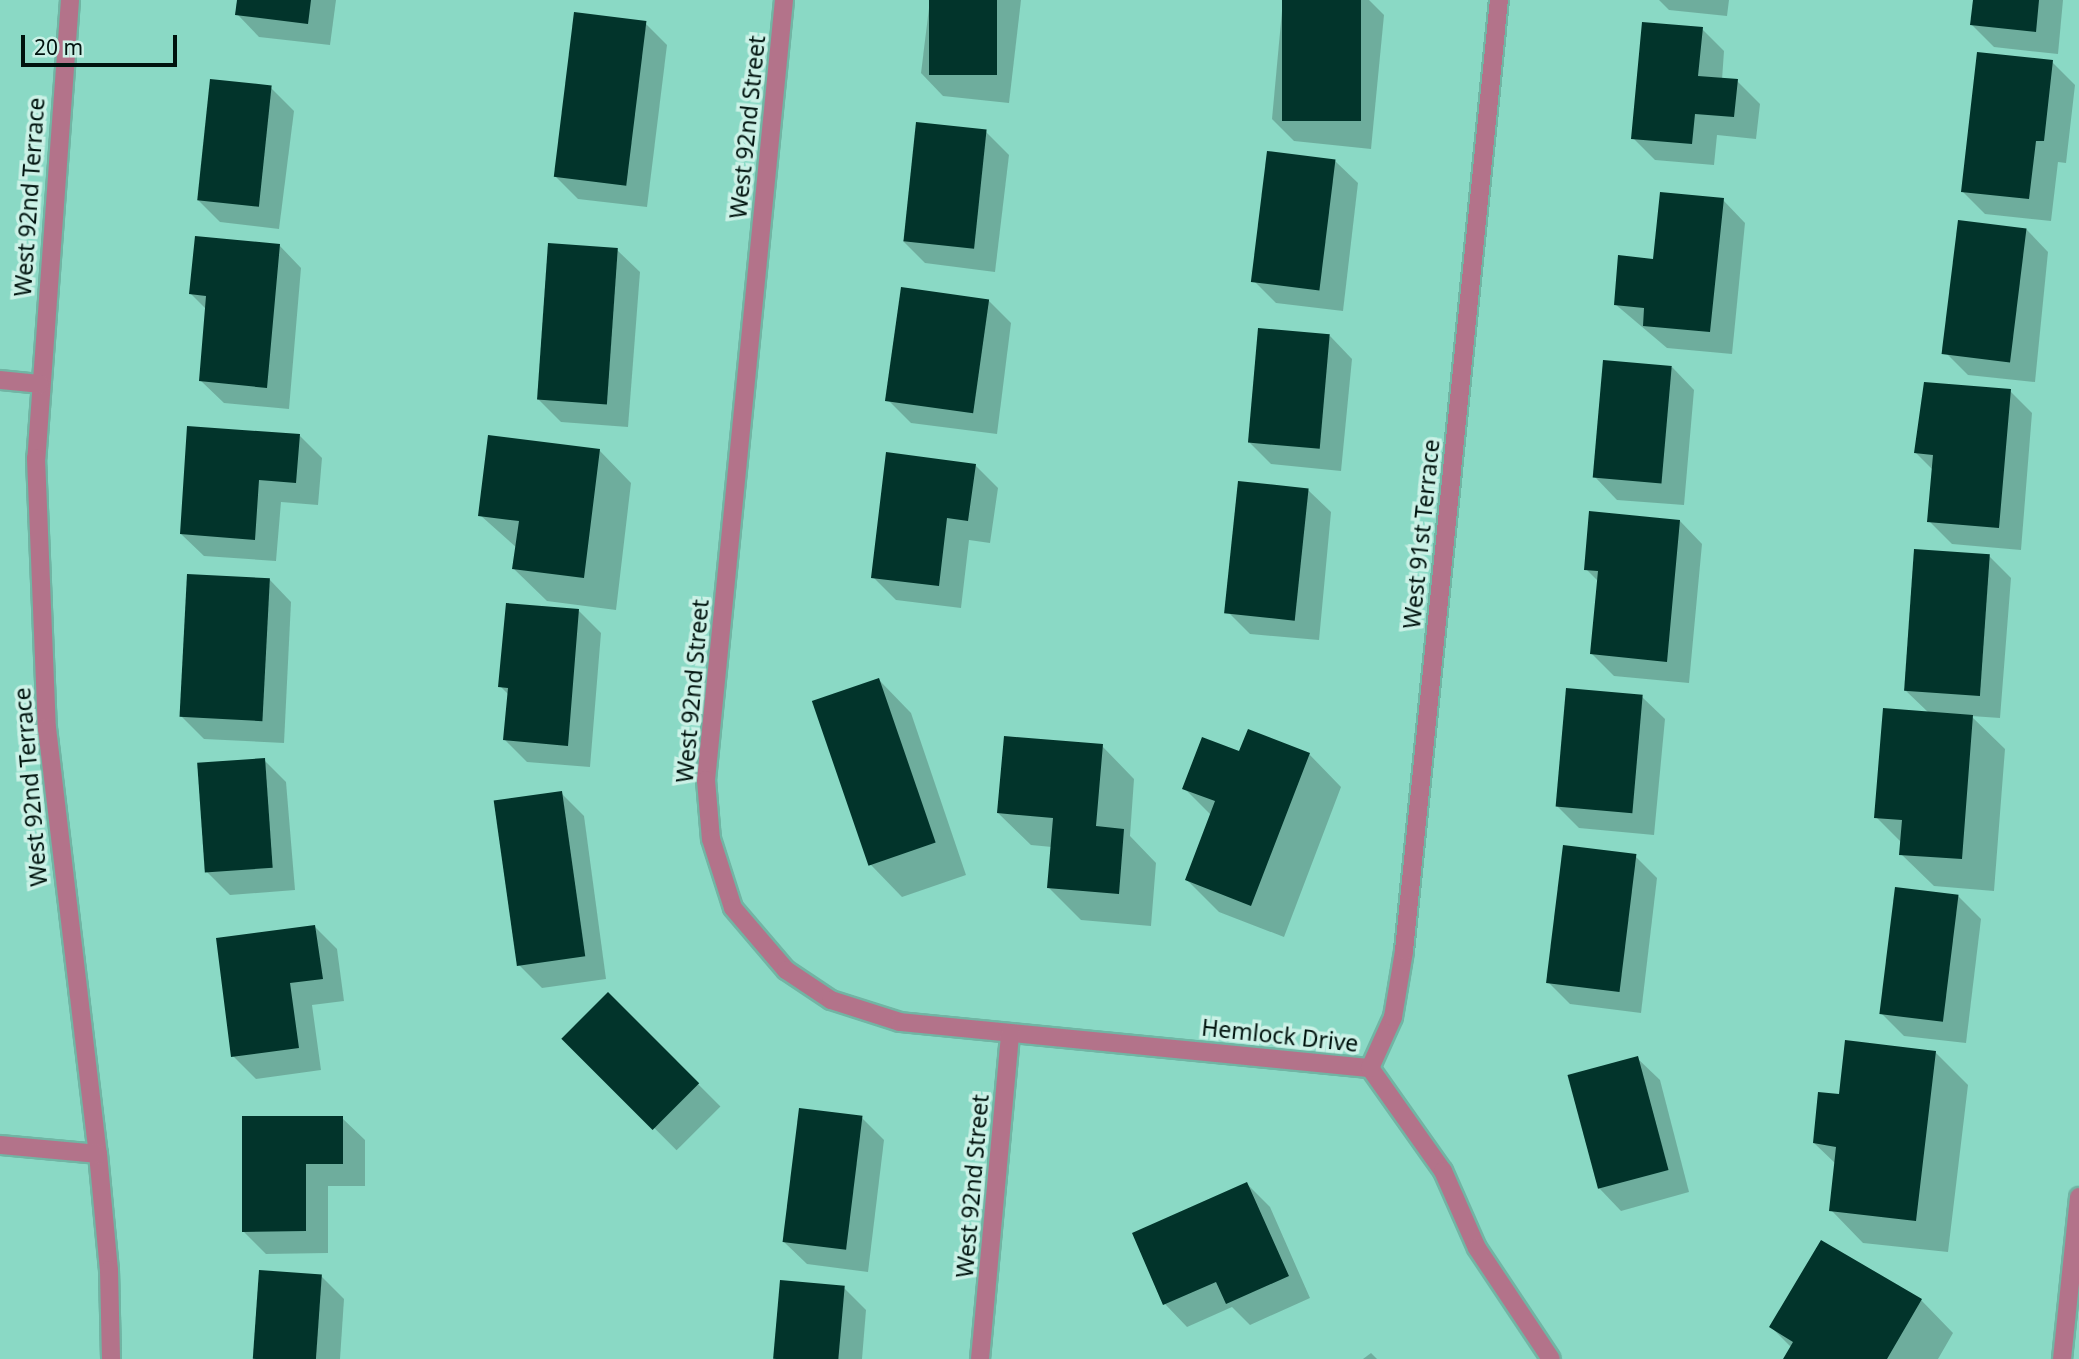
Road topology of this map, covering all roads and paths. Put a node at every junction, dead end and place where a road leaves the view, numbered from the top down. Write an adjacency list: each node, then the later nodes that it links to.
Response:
1 (70, 0): 5 (street, West 92nd Terrace)
2 (784, 0): 6 (street, West 92nd Street)
3 (1500, 0): 7 (street, West 91st Terrace)
4 (0, 380): 5 (street)
5 (40, 384): 9 (street, West 92nd Terrace)
6 (1010, 1032): 7 (street, Hemlock Drive); 13 (street, West 92nd Street)
7 (1370, 1068): 14 (street, Hemlock Drive)
8 (0, 1145): 9 (street)
9 (98, 1154): 12 (street, West 92nd Terrace)
10 (2079, 1197): 11 (street)
11 (2077, 1233): 15 (street)
12 (111, 1359)
13 (980, 1359)
14 (1551, 1359)
15 (2062, 1359)

